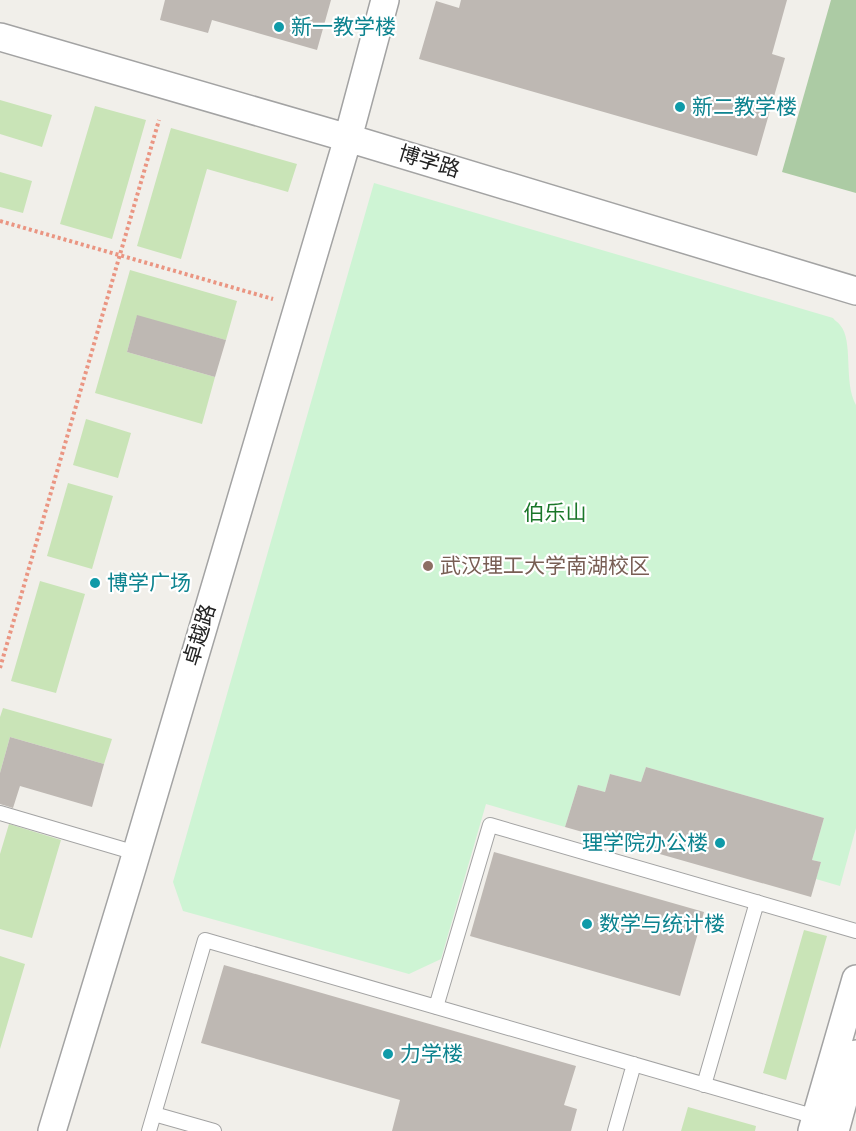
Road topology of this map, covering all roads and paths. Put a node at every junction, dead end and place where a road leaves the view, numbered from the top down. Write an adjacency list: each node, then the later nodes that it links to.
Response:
1 (384, 0): 4 (street, 卓越路)
2 (0, 37): 4 (street, 博学路)
3 (159, 120): 6 (path)
4 (348, 138): 7 (street, 博学路); 8 (street, 卓越路)
5 (0, 221): 6 (path)
6 (120, 255): 8 (path); 9 (path)
7 (856, 291)
8 (298, 306): 11 (street, 卓越路)
9 (0, 668)
10 (0, 813): 11 (lane)
11 (136, 853): 21 (street, 卓越路)
12 (757, 902): 13 (lane); 15 (lane); 18 (lane)
13 (856, 931)
14 (856, 979): 20 (street)
15 (436, 1007): 17 (lane); 19 (lane)
16 (856, 1054): 20 (street)
17 (634, 1065): 18 (lane); 24 (lane)
18 (704, 1085): 20 (lane)
19 (154, 1114): 22 (lane); 23 (lane)
20 (821, 1126)
21 (52, 1131)
22 (150, 1131)
23 (214, 1131)
24 (615, 1131)

